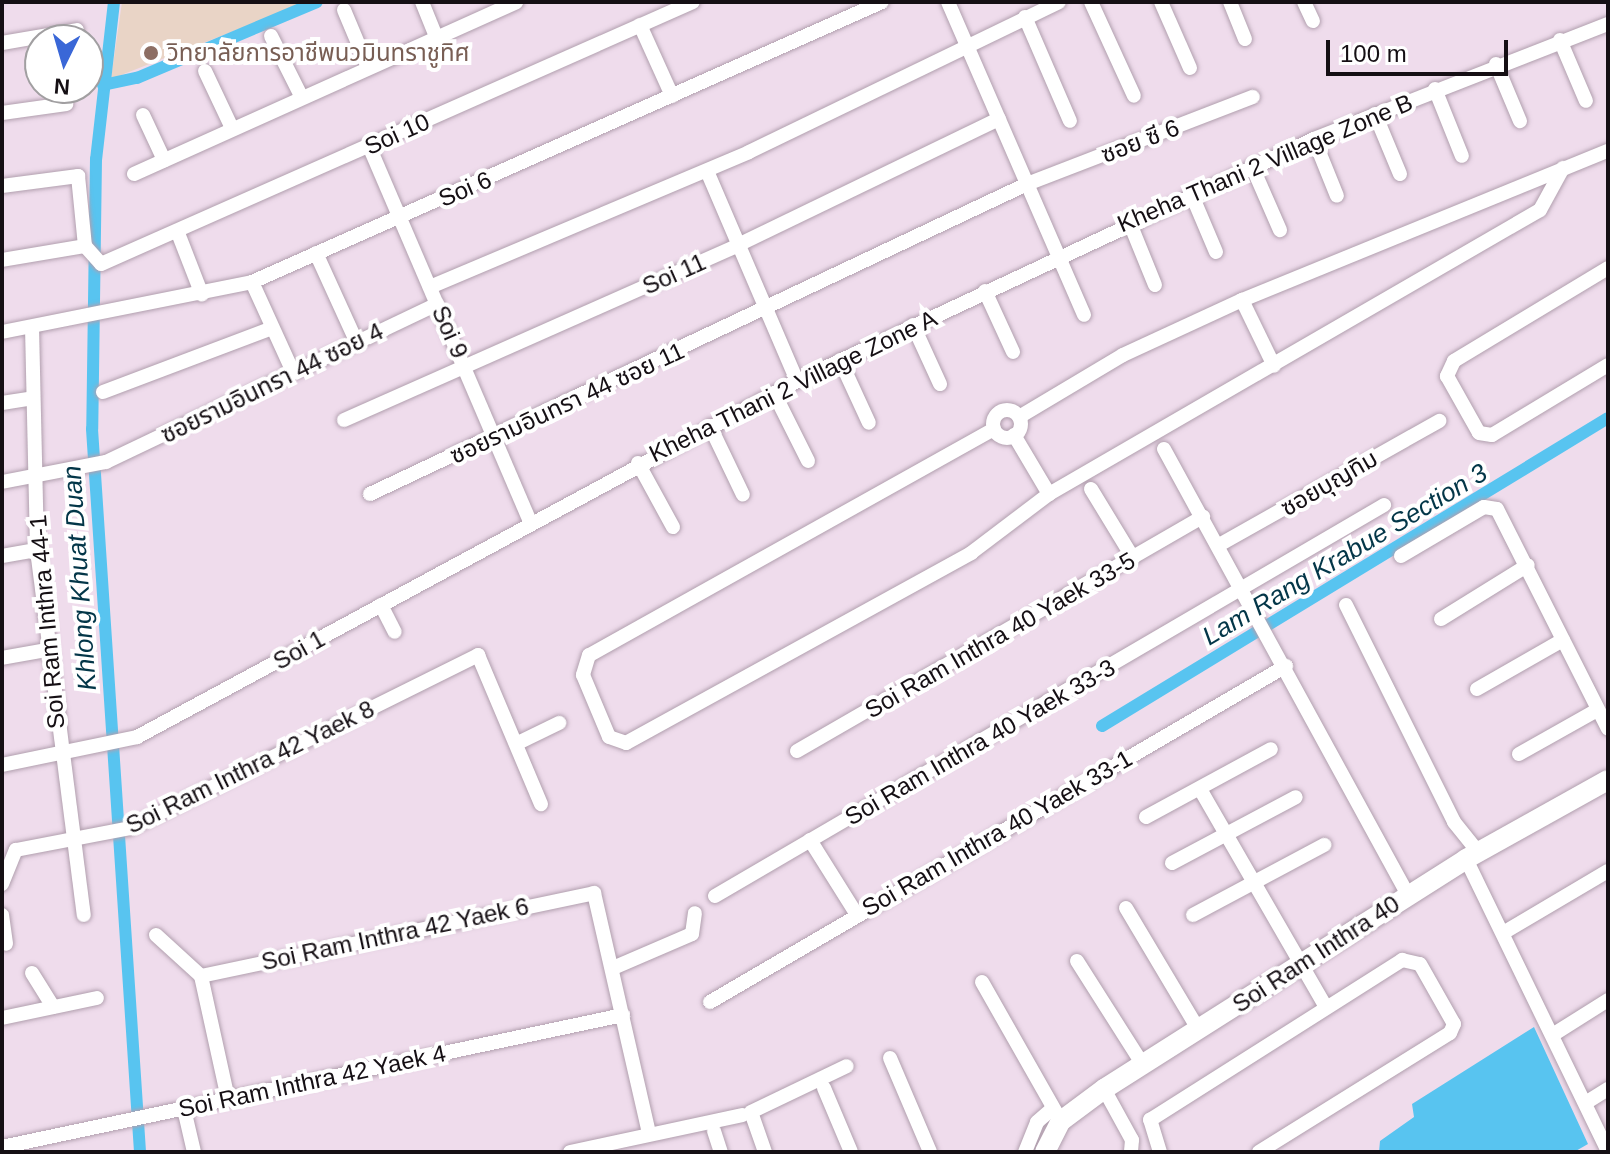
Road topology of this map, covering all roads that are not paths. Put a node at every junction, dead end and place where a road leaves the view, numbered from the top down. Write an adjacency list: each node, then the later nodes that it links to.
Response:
1 (422, 2): 17 (street)
2 (693, 2): 15 (street, Soi 10)
3 (882, 2): 29 (street, Soi 6)
4 (948, 2): 22 (street)
5 (1059, 2): 12 (street)
6 (1091, 2): 30 (street)
7 (1161, 2): 25 (street)
8 (1230, 2): 19 (street)
9 (1304, 2): 13 (street)
10 (508, 4): 17 (street)
11 (344, 10): 24 (street)
12 (1025, 17): 22 (street); 38 (street)
13 (1313, 21)
14 (1608, 24): 20 (street, Kheha Thani 2 Village Zone B)
15 (640, 25): 29 (street); 42 (street, Soi 10)
16 (271, 36): 28 (street)
17 (436, 37): 24 (street)
18 (24, 39): 21 (street)
19 (1245, 39)
20 (1560, 40): 23 (street, Kheha Thani 2 Village Zone B); 32 (street)
21 (2, 43)
22 (968, 45): 37 (street); 48 (street)
23 (1496, 64): 27 (street, Kheha Thani 2 Village Zone B); 39 (street)
24 (368, 67): 28 (street)
25 (1190, 68)
26 (205, 71): 40 (street)
27 (1435, 89): 35 (street, Kheha Thani 2 Village Zone B); 44 (street)
28 (301, 96): 40 (street)
29 (672, 96): 55 (street, Soi 6)
30 (1134, 96)
31 (1253, 97): 51 (street, ซอย ซี 6)
32 (1586, 101)
33 (66, 104): 34 (street)
34 (2, 113)
35 (1375, 114): 41 (street, Kheha Thani 2 Village Zone B); 50 (street)
36 (143, 115): 45 (street)
37 (999, 119): 51 (street); 60 (street, Soi 11)
38 (1070, 121)
39 (1520, 121)
40 (232, 128): 45 (street)
41 (1314, 139): 46 (street, Kheha Thani 2 Village Zone B); 54 (street)
42 (369, 146): 55 (street, Soi 9); 58 (street, Soi 10)
43 (1608, 151): 47 (street)
44 (1462, 156)
45 (164, 160): 49 (street)
46 (1252, 166): 53 (street, Kheha Thani 2 Village Zone B); 57 (street)
47 (1563, 168): 71 (street); 84 (street)
48 (707, 171): 60 (street); 68 (street)
49 (134, 174)
50 (1400, 174)
51 (1027, 184): 63 (street); 73 (street, ซอย ซี 6)
52 (2, 186): 59 (street)
53 (1191, 193): 56 (street, Kheha Thani 2 Village Zone B); 61 (street)
54 (1337, 196)
55 (401, 216): 62 (street, Soi 6); 68 (street, Soi 9)
56 (1129, 221): 63 (street, Kheha Thani 2 Village Zone B); 67 (street)
57 (1280, 230)
58 (178, 233): 59 (street, Soi 10); 70 (street)
59 (85, 246): 64 (street)
60 (736, 246): 73 (street); 83 (street, Soi 11)
61 (1216, 252)
62 (316, 253): 66 (street, Soi 6); 79 (street)
63 (1057, 255): 69 (street, Kheha Thani 2 Village Zone A); 74 (street)
64 (2, 260)
65 (1608, 268): 82 (street)
66 (252, 282): 70 (street, Soi 6); 77 (street)
67 (1155, 285)
68 (430, 287): 72 (street, Soi 9)
69 (985, 291): 75 (street, Kheha Thani 2 Village Zone A); 80 (street)
70 (202, 295): 76 (street, Soi 6)
71 (1242, 300): 84 (street); 92 (street)
72 (437, 304): 79 (street, ซอยรามอินทรา 44 ซอย 4); 83 (street, Soi 9)
73 (764, 311): 86 (street); 99 (street, ซอยรามอินทรา 44 ซอย 11)
74 (1084, 315)
75 (913, 325): 81 (street, Kheha Thani 2 Village Zone A); 87 (street)
76 (32, 327): 78 (street, Soi 6); 90 (street, Soi Ram Inthra 44-1)
77 (272, 328): 85 (street); 88 (street)
78 (2, 332)
79 (357, 343): 85 (street, ซอยรามอินทรา 44 ซอย 4)
80 (1013, 352)
81 (840, 360): 86 (street, Kheha Thani 2 Village Zone A); 95 (street)
82 (1608, 365)
83 (465, 366): 93 (street, Soi 11); 99 (street, Soi 9)
84 (1274, 366): 107 (street)
85 (293, 372): 103 (street, ซอยรามอินทรา 44 ซอย 4)
86 (797, 381): 89 (street, Kheha Thani 2 Village Zone A)
87 (940, 384)
88 (103, 392)
89 (774, 393): 96 (street, Kheha Thani 2 Village Zone A); 101 (street)
90 (32, 398): 91 (street); 103 (street, Soi Ram Inthra 44-1)
91 (2, 403)
92 (1019, 417): 97 (street); 98 (street)
93 (344, 420)
94 (1439, 421): 113 (street, ซอยบุญทิม)
95 (869, 423)
96 (710, 426): 102 (street, Kheha Thani 2 Village Zone A); 108 (street)
97 (994, 429): 98 (street); 107 (street)
98 (1014, 435): 107 (street)
99 (496, 436): 106 (street, ซอยรามอินทรา 44 ซอย 11); 111 (street, Soi 9)
100 (1164, 449): 110 (street)
101 (808, 461)
102 (638, 463): 111 (street, Kheha Thani 2 Village Zone A); 112 (street)
103 (35, 476): 104 (street, ซอยรามอินทรา 44 ซอย 4); 114 (street, Soi Ram Inthra 44-1)
104 (2, 482)
105 (1091, 489): 117 (street)
106 (370, 494)
107 (1049, 494)
108 (743, 495)
109 (1384, 505): 119 (street, Soi Ram Inthra 40 Yaek 33-3)
110 (1203, 517): 113 (street); 117 (street, Soi Ram Inthra 40 Yaek 33-5)
111 (529, 519): 120 (street, Soi 1)
112 (673, 527)
113 (1219, 545): 119 (street)
114 (37, 550): 115 (street); 125 (street, Soi Ram Inthra 44-1)
115 (2, 556)
116 (1401, 556): 118 (street)
117 (1133, 558): 134 (street, Soi Ram Inthra 40 Yaek 33-5)
118 (1528, 565): 122 (street); 124 (street)
119 (1245, 589): 127 (street); 145 (street, Soi Ram Inthra 40 Yaek 33-3)
120 (381, 605): 123 (street); 136 (street, Soi 1)
121 (1346, 605): 147 (street)
122 (1441, 619)
123 (395, 632)
124 (1563, 640): 128 (street); 129 (street)
125 (47, 650): 126 (street); 136 (street, Soi Ram Inthra 44-1)
126 (2, 658)
127 (1286, 666): 152 (street); 158 (street, Soi Ram Inthra 40 Yaek 33-1)
128 (1477, 689)
129 (1597, 710): 131 (street); 135 (street)
130 (559, 723): 132 (street)
131 (1608, 729)
132 (518, 743): 141 (street); 144 (street, Soi Ram Inthra 42 Yaek 8)
133 (1271, 749): 139 (street)
134 (797, 751)
135 (1519, 754)
136 (60, 755): 137 (street, Soi 1); 144 (street, Soi Ram Inthra 44-1)
137 (2, 765)
138 (1608, 780): 147 (street, Soi Ram Inthra 40)
139 (1200, 789): 142 (street); 143 (street)
140 (1296, 797): 143 (street)
141 (541, 804)
142 (1146, 817)
143 (1227, 834): 148 (street); 150 (street)
144 (71, 840): 151 (street, Soi Ram Inthra 42 Yaek 8); 157 (street, Soi Ram Inthra 44-1)
145 (810, 840): 153 (street, Soi Ram Inthra 40 Yaek 33-3); 158 (street)
146 (1324, 845): 150 (street)
147 (1472, 855): 152 (street, Soi Ram Inthra 40); 160 (street)
148 (1172, 863)
149 (1608, 871): 160 (street)
150 (1255, 880): 159 (street); 164 (street)
151 (2, 884)
152 (1408, 895): 164 (street, Soi Ram Inthra 40)
153 (715, 896)
154 (1126, 908): 176 (street)
155 (695, 913): 165 (street)
156 (2, 915): 162 (street)
157 (84, 915)
158 (857, 915): 171 (street, Soi Ram Inthra 40 Yaek 33-1)
159 (1193, 915)
160 (1503, 933): 177 (street)
161 (156, 935): 167 (street)
162 (6, 944)
163 (1077, 961): 179 (street)
164 (1302, 963): 173 (street); 176 (street, Soi Ram Inthra 40)
165 (613, 968): 167 (street, Soi Ram Inthra 42 Yaek 6); 174 (street)
166 (32, 973): 172 (street)
167 (201, 976): 184 (street)
168 (982, 982): 187 (street)
169 (97, 998): 172 (street)
170 (1608, 1000): 177 (street)
171 (710, 1002)
172 (53, 1007): 175 (street)
173 (1326, 1007): 202 (street); 203 (street)
174 (623, 1015): 184 (street, Soi Ram Inthra 42 Yaek 4); 190 (street)
175 (2, 1018)
176 (1198, 1029): 179 (street, Soi Ram Inthra 40)
177 (1554, 1034): 185 (street)
178 (890, 1058): 198 (street)
179 (1143, 1065): 182 (street, Soi Ram Inthra 40)
180 (847, 1066): 196 (street)
181 (824, 1088): 197 (street)
182 (1104, 1089): 187 (street, Soi Ram Inthra 40); 201 (street)
183 (1608, 1089): 185 (street)
184 (228, 1099): 186 (street, Soi Ram Inthra 42 Yaek 4)
185 (1587, 1102): 192 (street)
186 (184, 1109): 191 (street, Soi Ram Inthra 42 Yaek 4); 193 (street)
187 (1057, 1114): 199 (street); 200 (street, Soi Ram Inthra 40)
188 (742, 1115): 190 (street)
189 (714, 1131): 195 (street)
190 (649, 1134): 194 (street)
191 (2, 1147)
192 (1604, 1151)
193 (194, 1152)
194 (570, 1152)
195 (721, 1152)
196 (765, 1152)
197 (851, 1152)
198 (930, 1152)
199 (1025, 1152)
200 (1045, 1152)
201 (1131, 1152)
202 (1160, 1152)
203 (1259, 1152)

